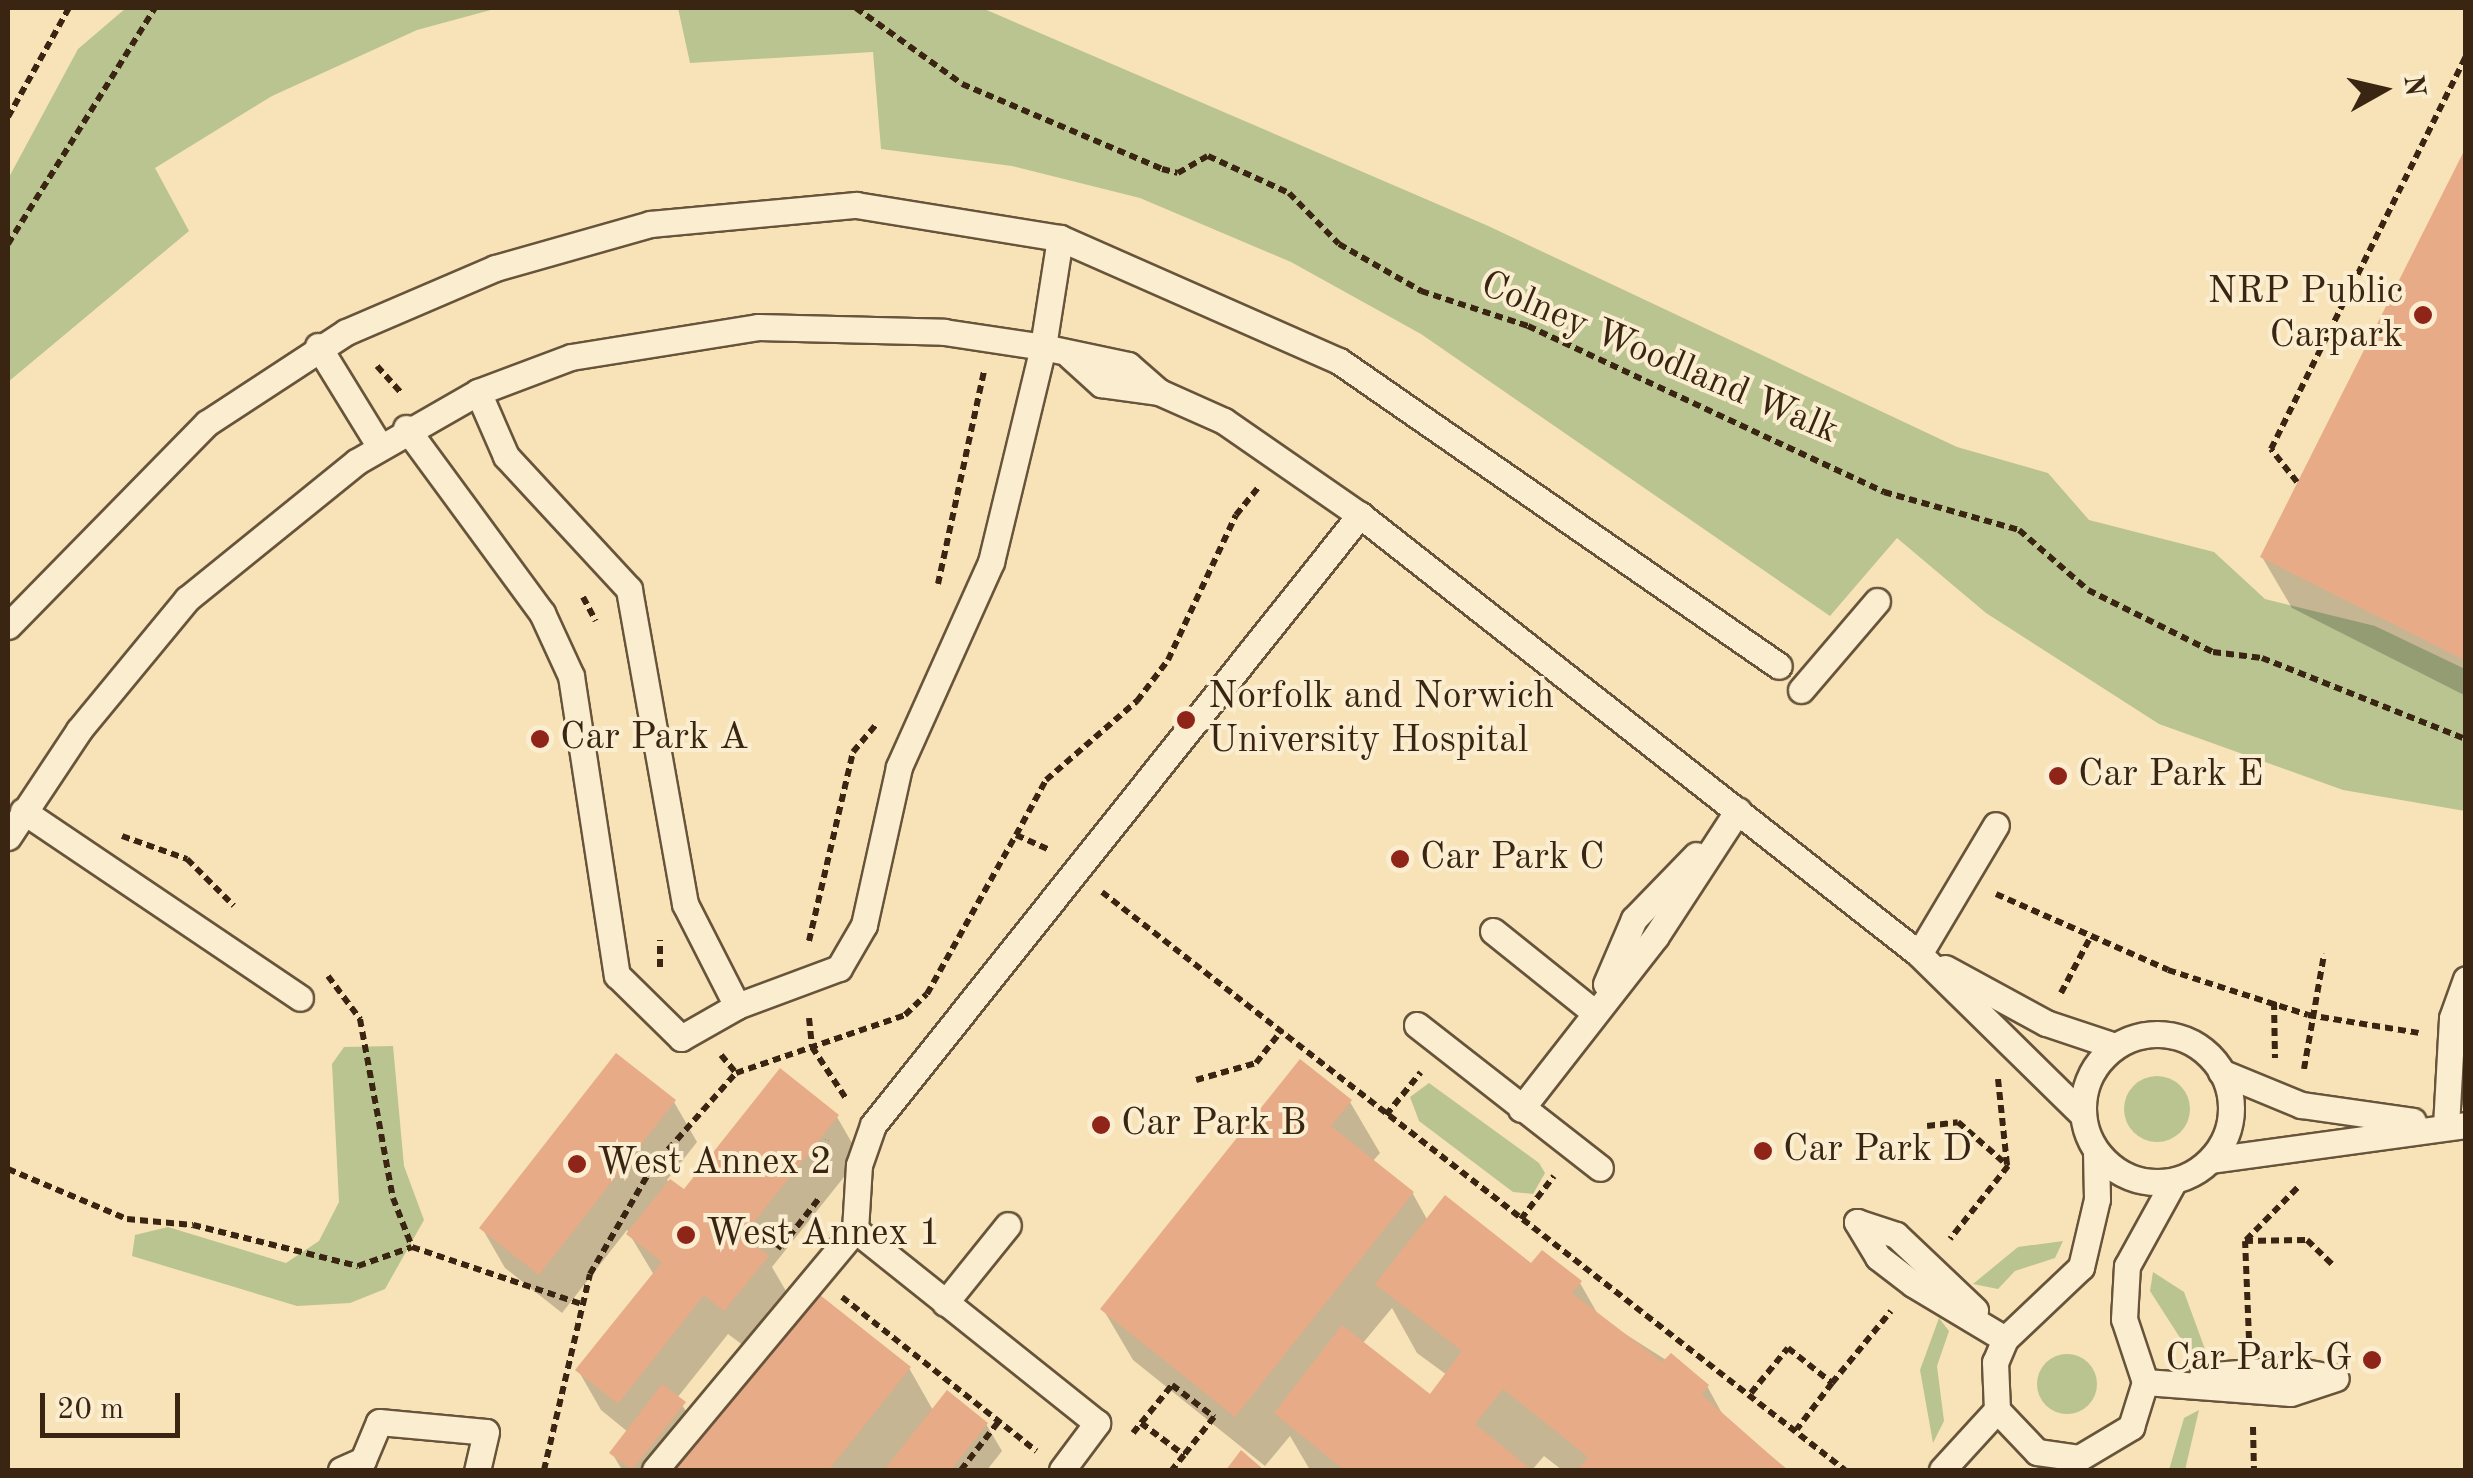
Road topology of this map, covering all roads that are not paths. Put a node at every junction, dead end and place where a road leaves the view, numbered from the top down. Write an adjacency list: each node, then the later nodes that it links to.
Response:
1 (1060, 238): 2 (lane); 3 (lane); 10 (lane)
2 (318, 346): 6 (lane); 9 (lane)
3 (1043, 347): 4 (lane); 7 (lane); 20 (lane)
4 (478, 392): 5 (lane); 20 (lane)
5 (406, 428): 6 (lane); 20 (lane)
6 (379, 446): 13 (lane)
7 (1360, 514): 12 (lane); 34 (lane)
8 (1877, 601): 11 (lane)
9 (8, 626)
10 (1779, 666)
11 (1801, 690)
12 (1738, 810): 17 (lane); 21 (lane)
13 (23, 812): 15 (lane); 19 (lane)
14 (1996, 825): 17 (lane)
15 (8, 838)
16 (1493, 931): 21 (lane)
17 (1919, 954): 23 (lane); 26 (lane)
18 (2466, 979): 27 (lane)
19 (300, 998)
20 (736, 1006)
21 (1594, 1012): 25 (lane)
22 (1417, 1025): 25 (lane)
23 (2115, 1046): 24 (lane); 26 (lane)
24 (2221, 1072): 27 (lane); 29 (lane)
25 (1521, 1109): 30 (lane)
26 (2083, 1116): 28 (lane)
27 (2456, 1126): 29 (lane)
28 (2096, 1151): 31 (lane); 36 (lane)
29 (2211, 1160): 31 (lane)
30 (1600, 1168)
31 (2174, 1181): 38 (lane)
32 (1857, 1222): 36 (lane)
33 (1008, 1226): 35 (lane)
34 (855, 1230): 35 (lane); 44 (lane)
35 (945, 1303): 41 (lane)
36 (2005, 1339): 39 (lane)
37 (2336, 1378): 38 (lane)
38 (2145, 1382): 40 (lane)
39 (1997, 1410): 40 (lane); 45 (lane)
40 (2105, 1460)
41 (1054, 1465)
42 (340, 1470): 43 (lane)
43 (477, 1470)
44 (655, 1470)
45 (1942, 1470)

